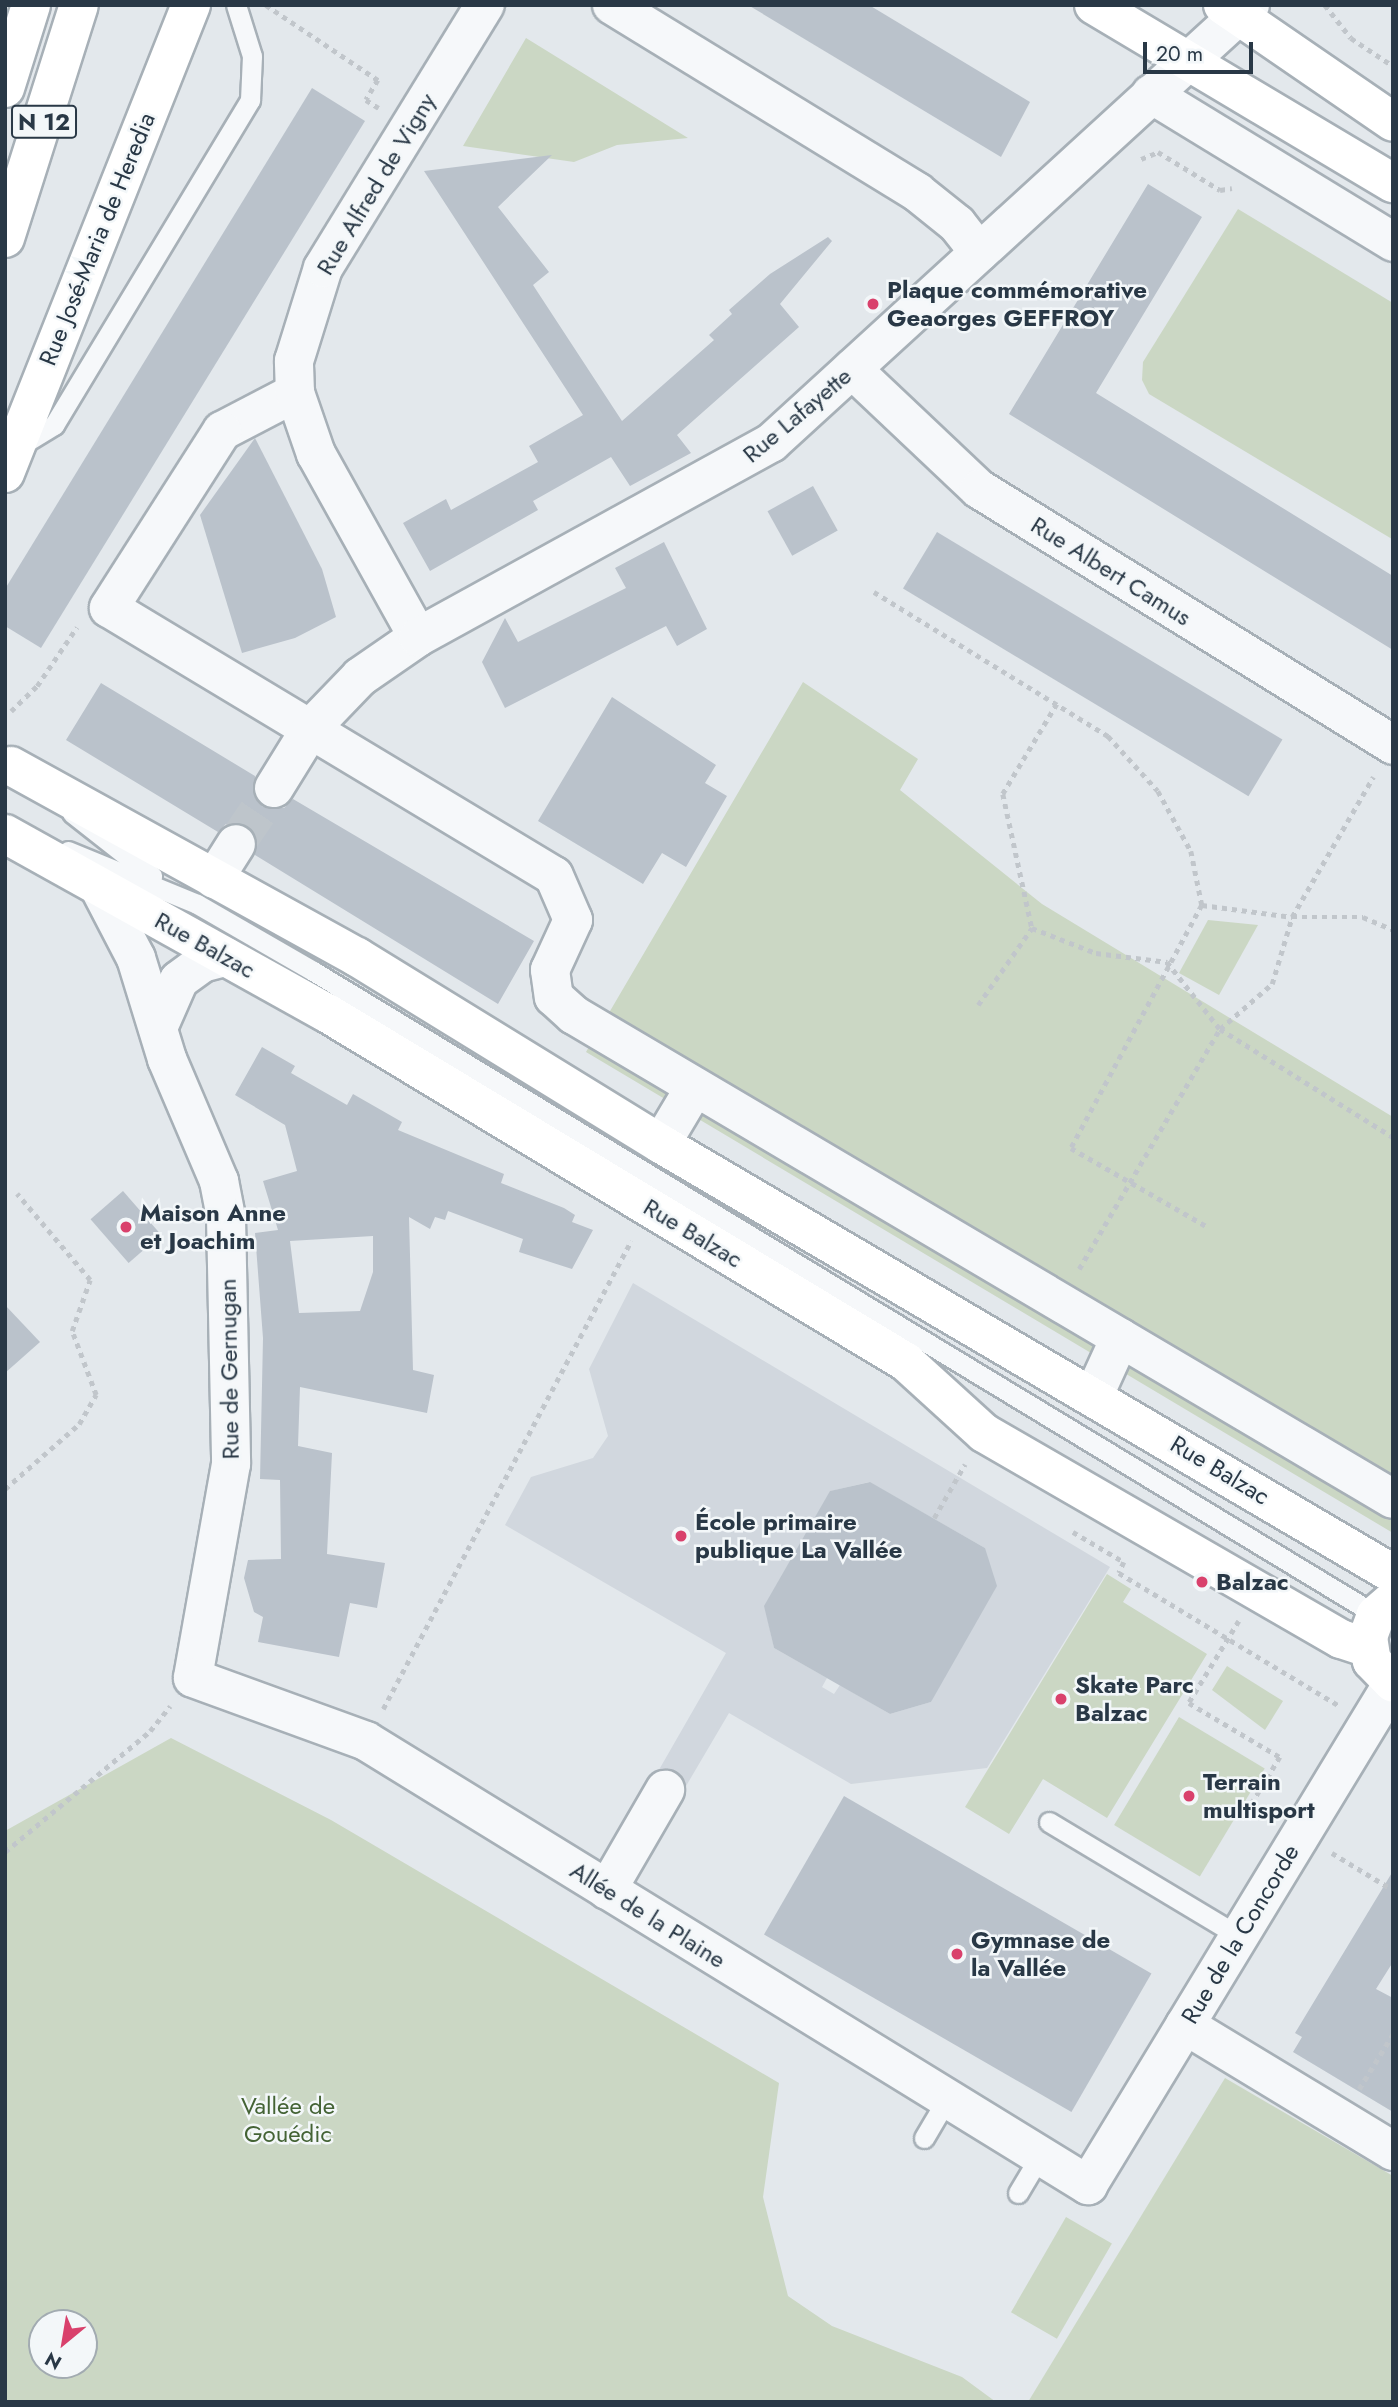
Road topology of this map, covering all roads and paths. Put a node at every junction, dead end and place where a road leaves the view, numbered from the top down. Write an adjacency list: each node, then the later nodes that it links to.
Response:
1 (31, 5): 13 (main road, N 12)
2 (79, 5): 20 (main road, N 12)
3 (191, 5): 25 (main road, Rue José-Maria de Heredia)
4 (236, 5): 25 (lane)
5 (266, 5): 16 (path)
6 (485, 5): 16 (street, Rue Alfred de Vigny)
7 (612, 5): 22 (street)
8 (1094, 5): 11 (main road)
9 (1325, 5): 12 (path)
10 (1237, 9): 11 (street, Rue Lafayette); 15 (main road)
11 (1188, 61): 14 (street, Rue Lafayette); 19 (main road)
12 (1393, 66)
13 (5, 89)
14 (1151, 94): 17 (street, Rue Lafayette); 18 (street)
15 (1393, 122)
16 (410, 128): 24 (street, Rue Alfred de Vigny)
17 (1105, 136): 18 (path); 22 (street, Rue Lafayette)
18 (1289, 180): 21 (street)
19 (1393, 183)
20 (5, 238)
21 (1393, 242)
22 (979, 252): 23 (street, Rue Lafayette)
23 (852, 369): 28 (street, Rue Lafayette); 32 (street, Rue Albert Camus)
24 (295, 393): 27 (street); 28 (street, Rue Alfred de Vigny)
25 (9, 461)
26 (874, 592): 29 (path)
27 (109, 608): 30 (path); 31 (street)
28 (418, 637): 31 (street, Rue Lafayette)
29 (1057, 704): 41 (path); 43 (path)
30 (11, 711)
31 (311, 728): 34 (street, Rue Lafayette); 50 (street)
32 (1392, 745): 42 (path)
33 (7, 770): 35 (main road, Rue Balzac)
34 (274, 788)
35 (62, 797): 38 (main road, Rue Balzac); 40 (lane)
36 (20, 843): 39 (main road, Rue Balzac); 40 (lane)
37 (236, 844): 38 (street)
38 (214, 878): 40 (main road, Rue Balzac); 52 (main road, Rue Balzac)
39 (99, 887): 45 (main road, Rue Balzac); 48 (street, Rue de Gernugan)
40 (175, 893): 66 (lane)
41 (1202, 905): 42 (path); 46 (path)
42 (1292, 918): 44 (path); 49 (path)
43 (1032, 928): 46 (path); 47 (path)
44 (1393, 930)
45 (225, 957): 48 (street); 55 (main road, Rue Balzac)
46 (1167, 962): 49 (path); 53 (path)
47 (978, 1005)
48 (158, 1028): 68 (street, Rue de Gernugan)
49 (1220, 1029): 51 (path); 53 (path)
50 (695, 1087): 52 (street); 57 (street)
51 (1393, 1137)
52 (662, 1144): 58 (main road, Rue Balzac)
53 (1130, 1180): 56 (path)
54 (17, 1194): 61 (path)
55 (650, 1206): 65 (main road, Rue Balzac); 71 (path)
56 (1206, 1226)
57 (1121, 1338): 58 (street); 62 (street)
58 (1094, 1395): 64 (main road, Rue Balzac)
59 (963, 1467): 60 (path)
60 (975, 1474)
61 (5, 1489)
62 (1393, 1499)
63 (1067, 1529): 67 (path)
64 (1393, 1574)
65 (1257, 1590): 66 (main road, Rue Balzac); 67 (path)
66 (1383, 1622): 69 (main road)
67 (1228, 1639): 70 (path); 74 (path)
68 (193, 1678): 71 (street, Allée de la Plaine); 75 (path)
69 (1393, 1683): 70 (street, Rue de la Concorde)
70 (1368, 1723): 74 (street, Rue de la Concorde)
71 (366, 1741): 76 (street, Allée de la Plaine)
72 (665, 1790): 76 (street)
73 (1049, 1822): 78 (lane)
74 (1301, 1834): 77 (path); 78 (street, Rue de la Concorde)
75 (5, 1852)
76 (607, 1890): 81 (street, Allée de la Plaine)
77 (1393, 1890)
78 (1239, 1936): 79 (street, Rue de la Concorde)
79 (1185, 2025): 82 (street); 86 (street, Rue de la Concorde)
80 (1393, 2034): 82 (path)
81 (947, 2099): 83 (lane); 85 (street, Allée de la Plaine)
82 (1341, 2120): 84 (street)
83 (924, 2138)
84 (1393, 2151)
85 (1040, 2156): 86 (street, Allée de la Plaine); 87 (lane)
86 (1088, 2185)
87 (1018, 2193)

